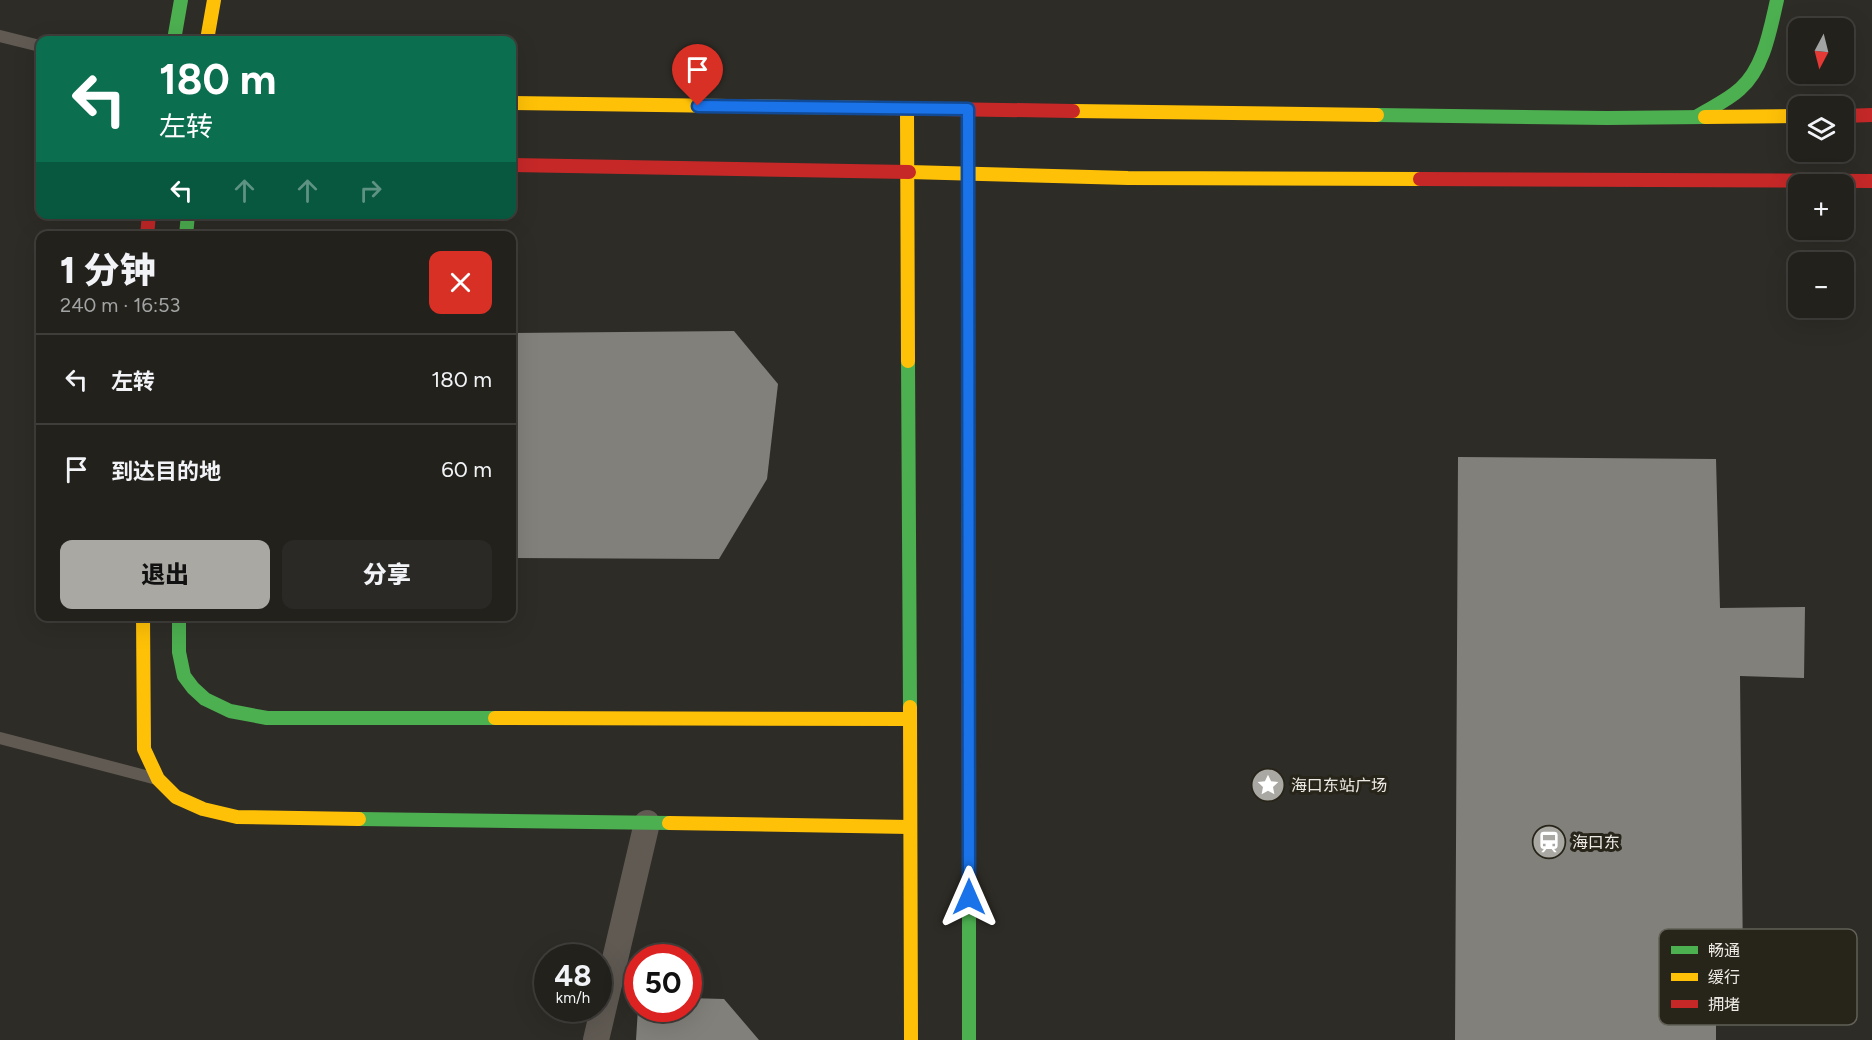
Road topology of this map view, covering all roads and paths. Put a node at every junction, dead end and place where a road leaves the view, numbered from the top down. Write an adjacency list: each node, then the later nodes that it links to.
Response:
1 (182, 0): 5 (main road)
2 (214, 0): 6 (main road)
3 (1777, 0): 14 (main road)
4 (0, 36): 7 (lane)
5 (175, 36)
6 (208, 36)
7 (36, 45)
8 (516, 103): 9 (main road)
9 (907, 109): 10 (main road); 16 (main road)
10 (968, 109): 14 (main road); 17 (main road)
11 (1872, 115): 13 (main road)
12 (1788, 116): 14 (main road)
13 (1854, 116)
14 (1696, 117)
15 (516, 165): 16 (main road)
16 (906, 172): 17 (main road); 21 (main road)
17 (968, 174): 18 (main road); 28 (main road)
18 (1872, 181)
19 (143, 621): 23 (main road)
20 (179, 621): 21 (main road)
21 (909, 719): 25 (main road)
22 (0, 738): 23 (lane)
23 (158, 779): 24 (main road)
24 (647, 823): 25 (main road); 26 (street)
25 (910, 827): 27 (main road)
26 (596, 1040)
27 (911, 1040)
28 (969, 1040)

